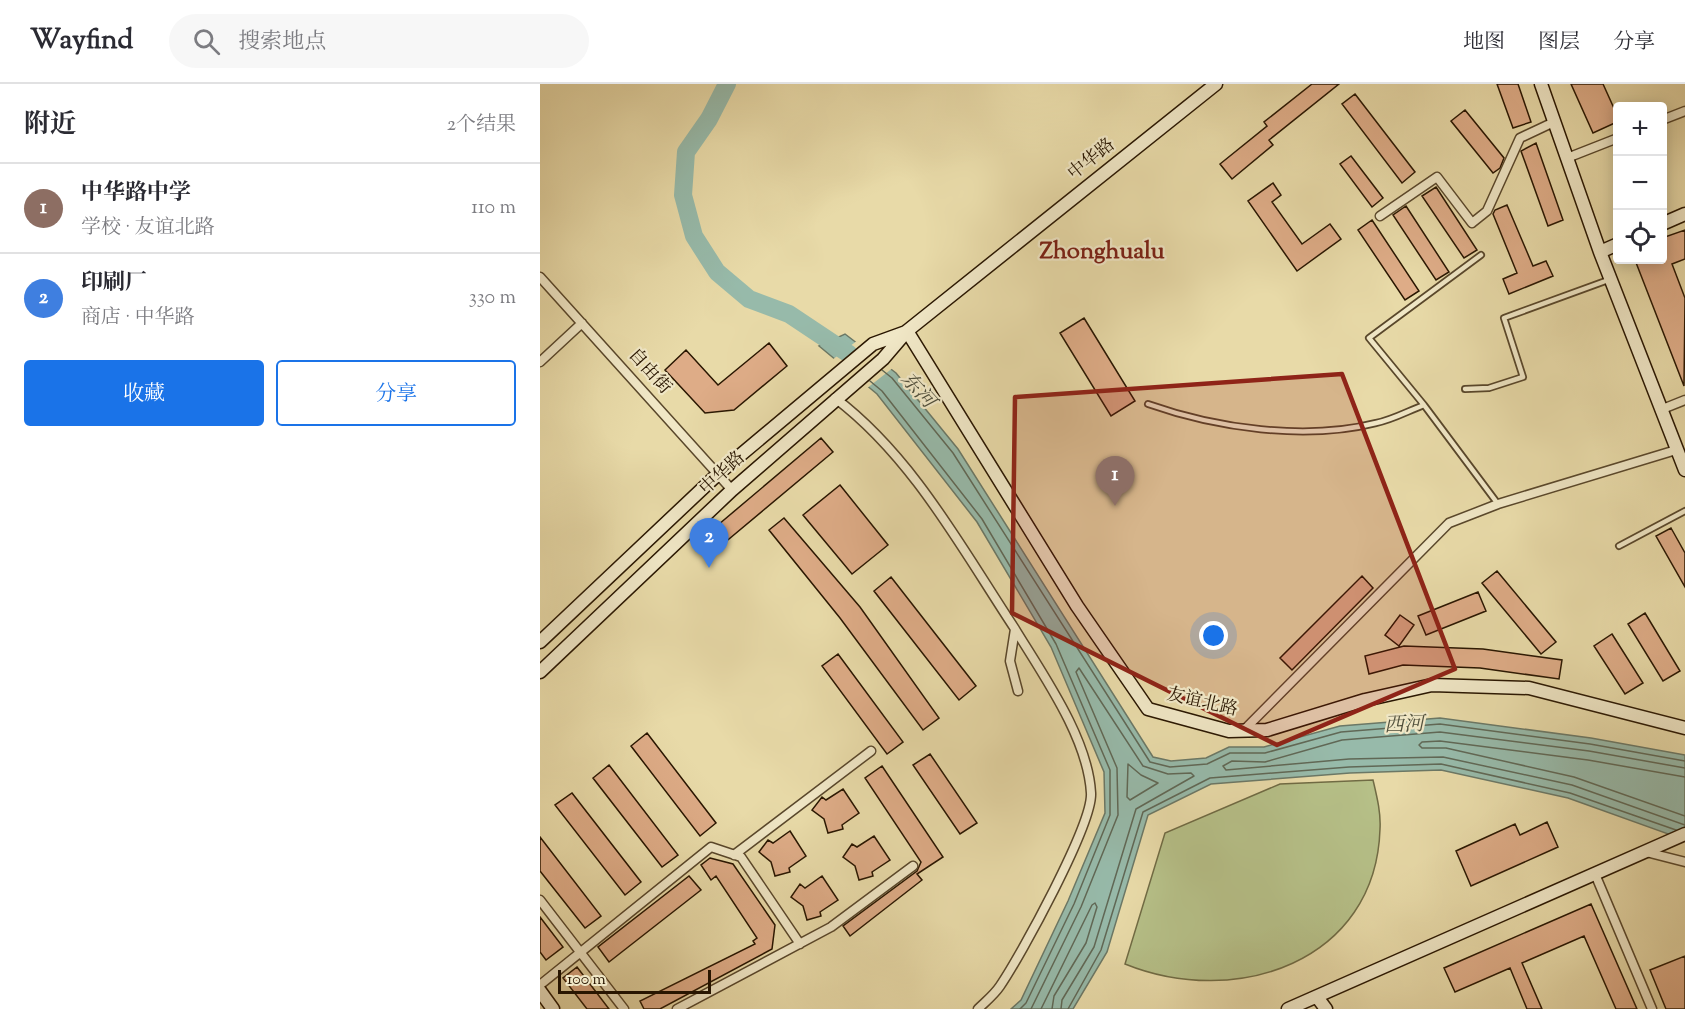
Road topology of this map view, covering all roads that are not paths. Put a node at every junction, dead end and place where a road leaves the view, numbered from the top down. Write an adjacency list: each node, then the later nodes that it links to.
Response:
1 (1216, 84): 17 (street, 中华路)
2 (1541, 84): 5 (street)
3 (1685, 111): 4 (street)
4 (1667, 118)
5 (1554, 122): 7 (street); 9 (street)
6 (1613, 140): 7 (street)
7 (1567, 158): 12 (street)
8 (1685, 213): 10 (street)
9 (1380, 216)
10 (1667, 222)
11 (1613, 246): 12 (street)
12 (1600, 252): 15 (street)
13 (1481, 255): 23 (lane)
14 (540, 277): 16 (street, 自由街)
15 (1611, 279): 19 (lane); 24 (street)
16 (582, 323): 18 (street); 27 (street, 自由街)
17 (907, 331): 20 (street, 中华路); 27 (street, 中华路); 37 (street, 友谊北路)
18 (540, 362)
19 (1465, 389)
20 (837, 396): 28 (street, 中华路); 32 (street)
21 (1685, 400): 24 (street)
22 (1148, 404): 23 (lane)
23 (1424, 405): 29 (lane)
24 (1660, 410): 25 (street)
25 (1676, 450): 26 (street); 29 (street)
26 (1685, 470)
27 (718, 474): 28 (street, 自由街); 33 (street, 中华路)
28 (732, 490): 34 (street, 中华路)
29 (1498, 504): 37 (street)
30 (1685, 511): 31 (lane)
31 (1619, 546)
32 (1015, 629): 35 (street); 54 (street)
33 (540, 642)
34 (540, 672)
35 (1018, 691)
36 (1685, 728): 37 (street, 友谊北路)
37 (1243, 730)
38 (871, 751): 41 (street)
39 (1681, 836): 40 (street)
40 (1646, 852): 42 (street); 44 (street)
41 (734, 855): 46 (street); 47 (street)
42 (1685, 862)
43 (913, 866): 46 (street)
44 (1595, 874): 50 (street); 57 (street)
45 (540, 900): 47 (street)
46 (800, 944): 53 (street)
47 (580, 951): 48 (street); 52 (street)
48 (540, 985)
49 (540, 991): 51 (street)
50 (1317, 997): 55 (street); 56 (street)
51 (553, 1009)
52 (624, 1009)
53 (676, 1009)
54 (978, 1009)
55 (1288, 1009)
56 (1326, 1009)
57 (1652, 1009)

